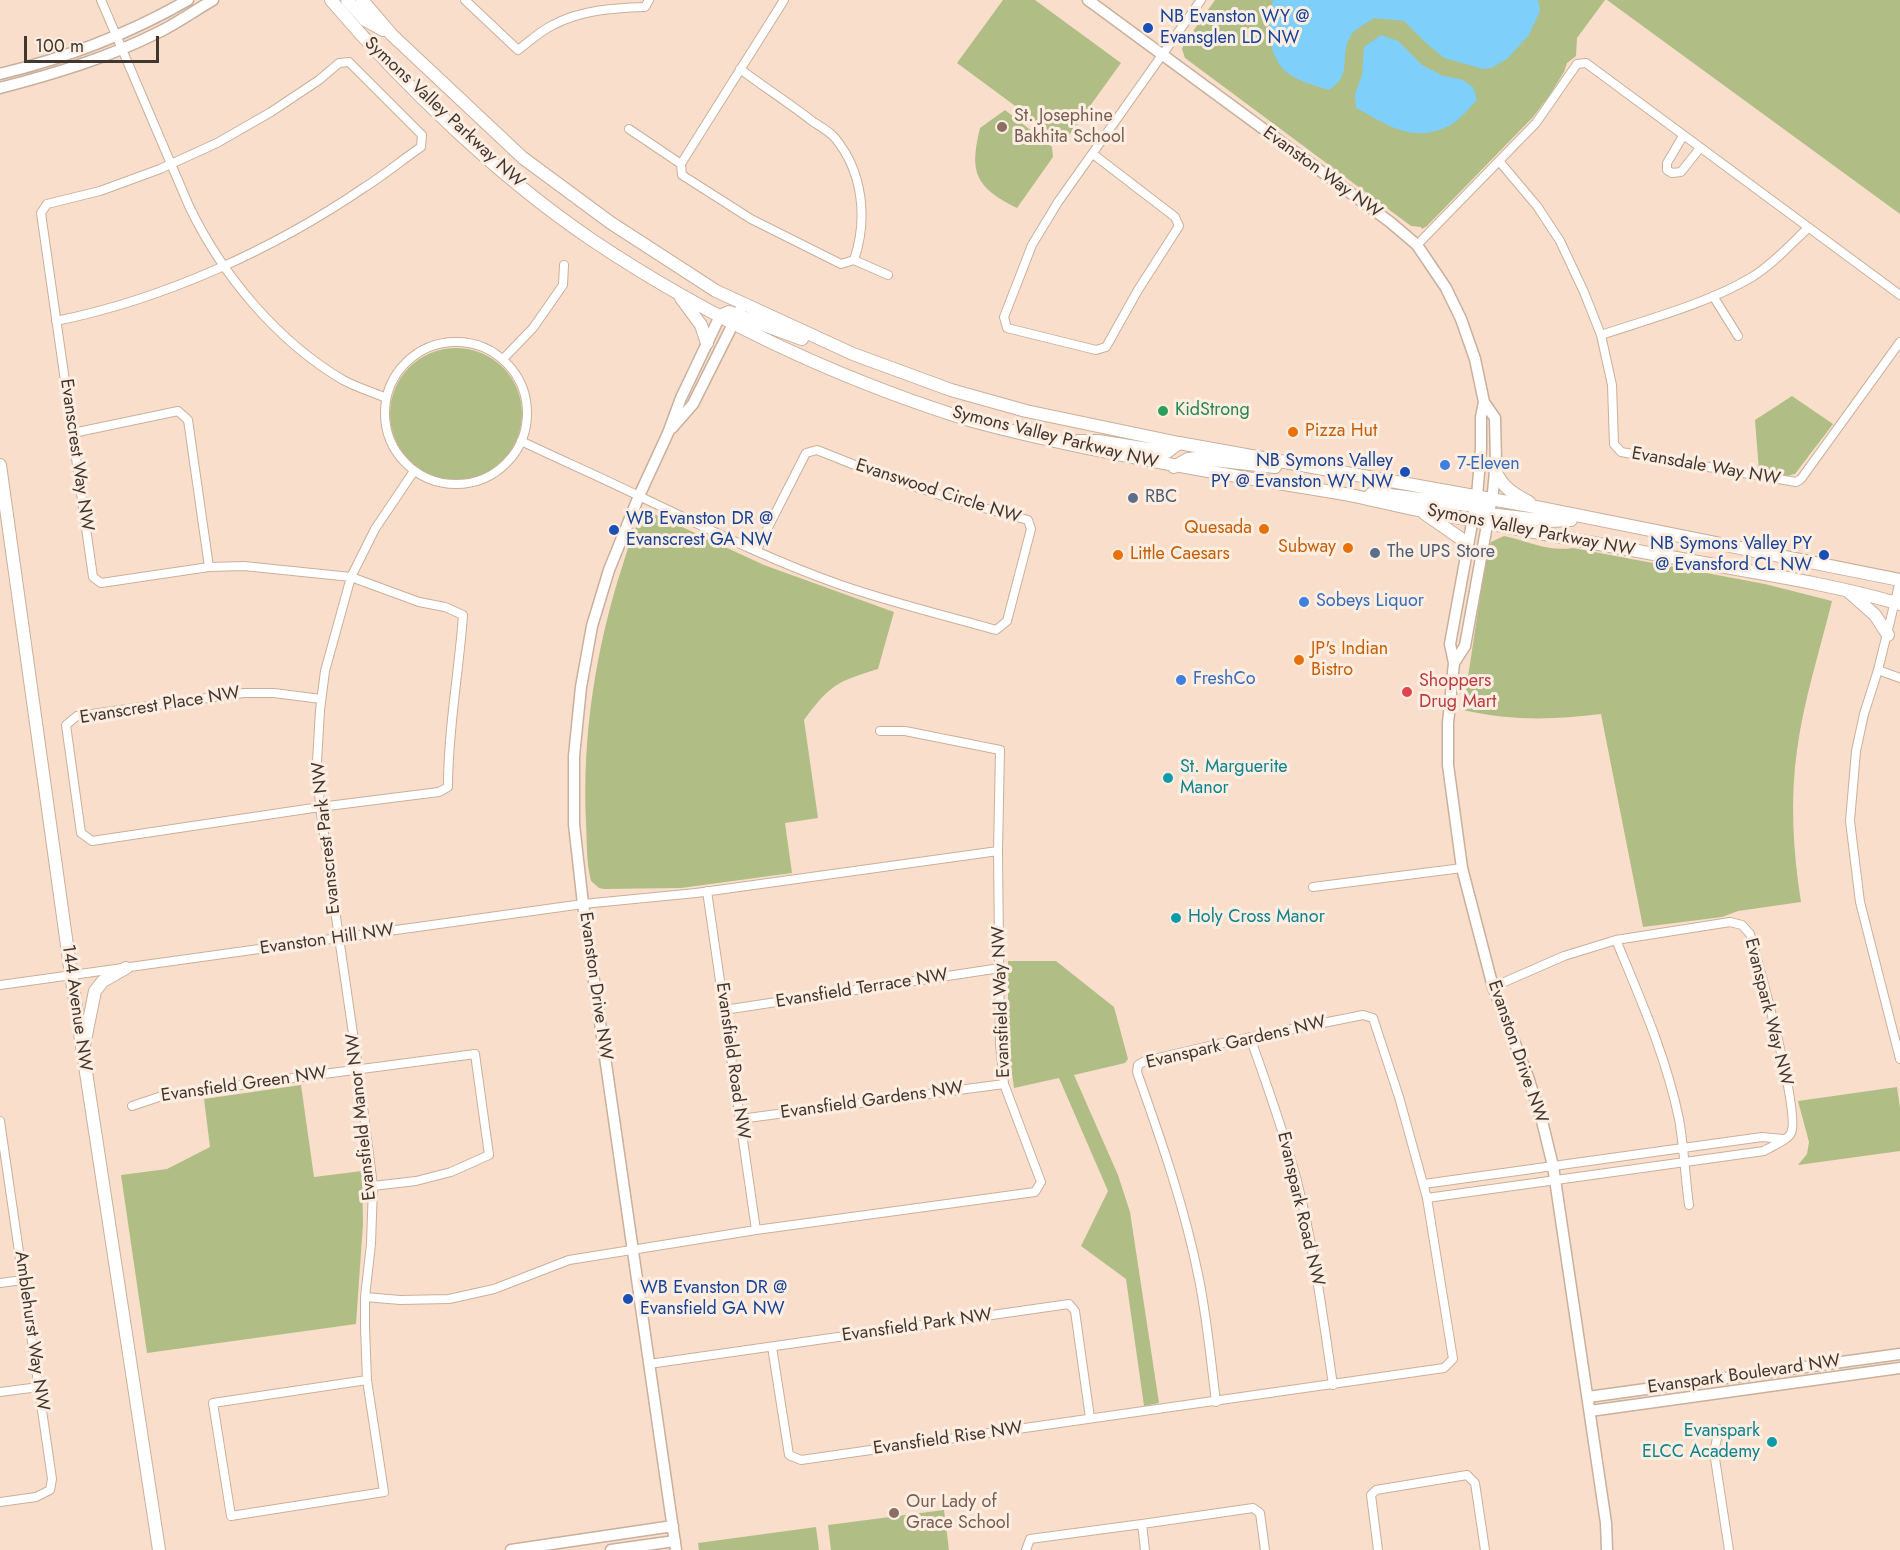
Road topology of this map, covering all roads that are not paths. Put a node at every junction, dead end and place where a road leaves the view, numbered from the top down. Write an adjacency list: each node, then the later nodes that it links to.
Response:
1 (101, 0): 13 (street)
2 (188, 0): 13 (street)
3 (213, 0): 13 (street)
4 (331, 0): 31 (main road, Symons Valley Parkway NW)
5 (347, 0): 12 (main road)
6 (362, 0): 12 (main road, Symons Valley Parkway NW)
7 (465, 0): 8 (street)
8 (649, 0)
9 (784, 0): 15 (street)
10 (1088, 0): 14 (street, Evanston Way NW)
11 (1201, 0): 14 (street)
12 (392, 35): 34 (main road, Symons Valley Parkway NW)
13 (119, 43): 16 (street); 17 (street); 23 (street)
14 (1163, 55): 21 (street); 26 (street, Evanston Way NW)
15 (740, 69): 24 (street); 27 (street)
16 (0, 74)
17 (0, 88)
18 (629, 129): 24 (street)
19 (1683, 136): 20 (street); 20 (street); 22 (street)
20 (1700, 148): 25 (street)
21 (1093, 154): 21 (street)
22 (1499, 161): 26 (street); 37 (street, Evansdale Way NW)
23 (171, 164): 28 (street); 28 (street, Evanscrest Way NW); 36 (street, Evanscrest Way NW)
24 (681, 164): 27 (street)
25 (1808, 228): 32 (street); 33 (street)
26 (1417, 245): 43 (street, Evanston Way NW)
27 (854, 260): 30 (street)
28 (225, 265): 36 (street); 42 (street)
29 (564, 265): 41 (street)
30 (888, 275)
31 (679, 295): 35 (main road, Symons Valley Parkway NW); 40 (main road)
32 (1900, 295)
33 (1713, 296): 37 (street); 38 (street)
34 (738, 314): 35 (main road, Symons Valley Parkway NW); 45 (street, Evanston Drive NW); 47 (main road, Symons Valley Parkway NW); 48 (main road, Symons Valley Parkway NW)
35 (720, 316): 40 (street, Evanston Drive NW)
36 (56, 321): 44 (street, Evanscrest Way NW)
37 (1601, 335): 39 (street, Evansdale Way NW)
38 (1738, 336)
39 (1900, 342)
40 (707, 343): 45 (street, Evanston Drive NW)
41 (503, 360): 42 (street); 46 (street)
42 (386, 398): 53 (street)
43 (1484, 402): 52 (street, Evanston Way NW); 57 (street, Evanston Way NW)
44 (73, 433): 65 (street, Evanscrest Way NW); 65 (street)
45 (668, 433): 54 (street, Evanston Drive NW)
46 (521, 441): 53 (street); 54 (street, Evanswood Circle NW)
47 (1056, 441): 48 (main road); 50 (main road, Symons Valley Parkway NW)
48 (1179, 443): 51 (main road, Symons Valley Parkway NW)
49 (0, 465): 86 (main road, 144 Avenue NW)
50 (1174, 467): 51 (main road); 55 (main road, Symons Valley Parkway NW)
51 (1327, 469): 57 (main road, Symons Valley Parkway NW)
52 (1495, 470): 56 (street, Evanston Way NW); 58 (main road)
53 (414, 471): 66 (street, Evanscrest Park NW)
54 (639, 496): 64 (street, Evanswood Circle NW); 81 (street, Evanston Drive NW)
55 (1365, 498): 57 (main road); 59 (main road, Symons Valley Parkway NW)
56 (1491, 500): 57 (main road); 58 (main road, Symons Valley Parkway NW); 60 (street, Evanston Drive NW)
57 (1476, 501): 62 (street, Evanston Drive NW)
58 (1541, 508): 61 (main road, Symons Valley Parkway NW)
59 (1420, 510): 62 (main road, Symons Valley Parkway NW); 63 (main road)
60 (1487, 518): 61 (main road); 62 (main road); 68 (main road, Symons Valley Parkway NW); 71 (street, Evanston Drive NW)
61 (1591, 519): 67 (main road, Symons Valley Parkway NW)
62 (1473, 520): 63 (street, Evanston Drive NW)
63 (1467, 549): 71 (street, Evanston Drive NW)
64 (756, 551): 64 (street, Evanswood Circle NW)
65 (209, 567): 66 (street, Evanscrest Way NW)
66 (351, 577): 74 (street, Evanscrest Park NW); 76 (street, Evanscrest Way NW)
67 (1900, 580): 69 (street)
68 (1848, 591): 69 (main road, Symons Valley Parkway NW); 70 (main road)
69 (1897, 603): 70 (street)
70 (1888, 635): 72 (street)
71 (1454, 663): 78 (street, Evanston Drive NW)
72 (1878, 670): 73 (street); 92 (street)
73 (1900, 678)
74 (321, 699): 76 (street, Evanscrest Park NW); 76 (street, Evanscrest Place NW)
75 (880, 731): 77 (street, Evansfield Way NW)
76 (320, 807): 82 (street, Evanscrest Park NW)
77 (998, 851): 80 (street); 85 (street, Evansfield Way NW)
78 (1462, 868): 79 (street); 88 (street, Evanston Drive NW)
79 (1313, 887)
80 (707, 891): 81 (street); 89 (street, Evansfield Road NW)
81 (583, 904): 82 (street, Evanston Hill NW); 108 (street, Evanston Drive NW)
82 (338, 938): 84 (street, Evanston Hill NW); 93 (street, Evansfield Manor NW)
83 (1616, 940): 88 (street, Evanspark Way NW); 98 (street, Evanspark Way NW); 99 (street)
84 (126, 968): 86 (street, Evanston Hill NW); 91 (main road)
85 (1000, 968): 89 (street, Evansfield Terrace NW); 94 (street, Evansfield Way NW)
86 (71, 974): 87 (street, Evanston Hill NW); 91 (main road, 144 Avenue NW)
87 (0, 985)
88 (1493, 987): 101 (street, Evanston Drive NW)
89 (724, 1010): 96 (street, Evansfield Road NW)
90 (1250, 1037): 103 (street, Evanspark Gardens NW); 117 (street, Evanspark Road NW); 121 (street, Evanspark Gardens NW)
91 (83, 1052): 129 (main road, 144 Avenue NW)
92 (1900, 1053)
93 (358, 1068): 95 (street, Evansfield Green NW); 104 (street, Evansfield Manor NW); 104 (street, Evansfield Green NW)
94 (1004, 1084): 96 (street, Evansfield Gardens NW); 107 (street, Evansfield Way NW)
95 (132, 1106)
96 (741, 1119): 107 (street, Evansfield Road NW)
97 (0, 1121): 109 (street, Amblehurst Way NW)
98 (1784, 1139): 99 (street); 100 (street)
99 (1683, 1148): 100 (street); 101 (street)
100 (1683, 1162): 102 (street); 106 (street)
101 (1553, 1166): 102 (street, Evanston Drive NW); 103 (street)
102 (1556, 1181): 105 (street); 120 (street, Evanston Drive NW)
103 (1424, 1184): 105 (street, Evanspark Gardens NW)
104 (373, 1186): 111 (street, Evansfield Manor NW)
105 (1427, 1198): 117 (street, Evanspark Gardens NW)
106 (1689, 1205)
107 (756, 1230): 108 (street, Evansfield Way NW)
108 (632, 1250): 111 (street, Evansfield Way NW); 114 (street, Evanston Drive NW)
109 (23, 1280): 110 (street); 118 (street, Amblehurst Way NW)
110 (0, 1283)
111 (365, 1297): 116 (street, Evansfield Manor NW)
112 (772, 1347): 114 (street, Evansfield Park NW); 123 (street, Evansfield Rise NW); 123 (street, Evansfield Park NW)
113 (1900, 1354): 120 (street, Evanspark Boulevard NW)
114 (649, 1364): 127 (street, Evanston Drive NW)
115 (1900, 1368): 122 (street, Evanspark Boulevard NW)
116 (367, 1380): 116 (street, Evansfield Manor NW)
117 (1333, 1385): 121 (street, Evanspark Gardens NW)
118 (39, 1387): 119 (street); 125 (street, Amblehurst Way NW)
119 (0, 1392)
120 (1588, 1397): 122 (street, Evanston Drive NW)
121 (1216, 1402): 123 (street, Evansfield Rise NW)
122 (1590, 1411): 137 (street, Evanston Drive NW)
123 (1090, 1418)
124 (1719, 1429): 138 (street)
125 (0, 1502)
126 (1142, 1524): 132 (street); 133 (street); 134 (street)
127 (673, 1526): 128 (street, Evanston Drive NW); 130 (street)
128 (676, 1545): 131 (street)
129 (159, 1550)
130 (511, 1550)
131 (611, 1550)
132 (1026, 1550)
133 (1145, 1550)
134 (1265, 1550)
135 (1378, 1550): 136 (street)
136 (1485, 1550)
137 (1607, 1550)
138 (1729, 1550)

